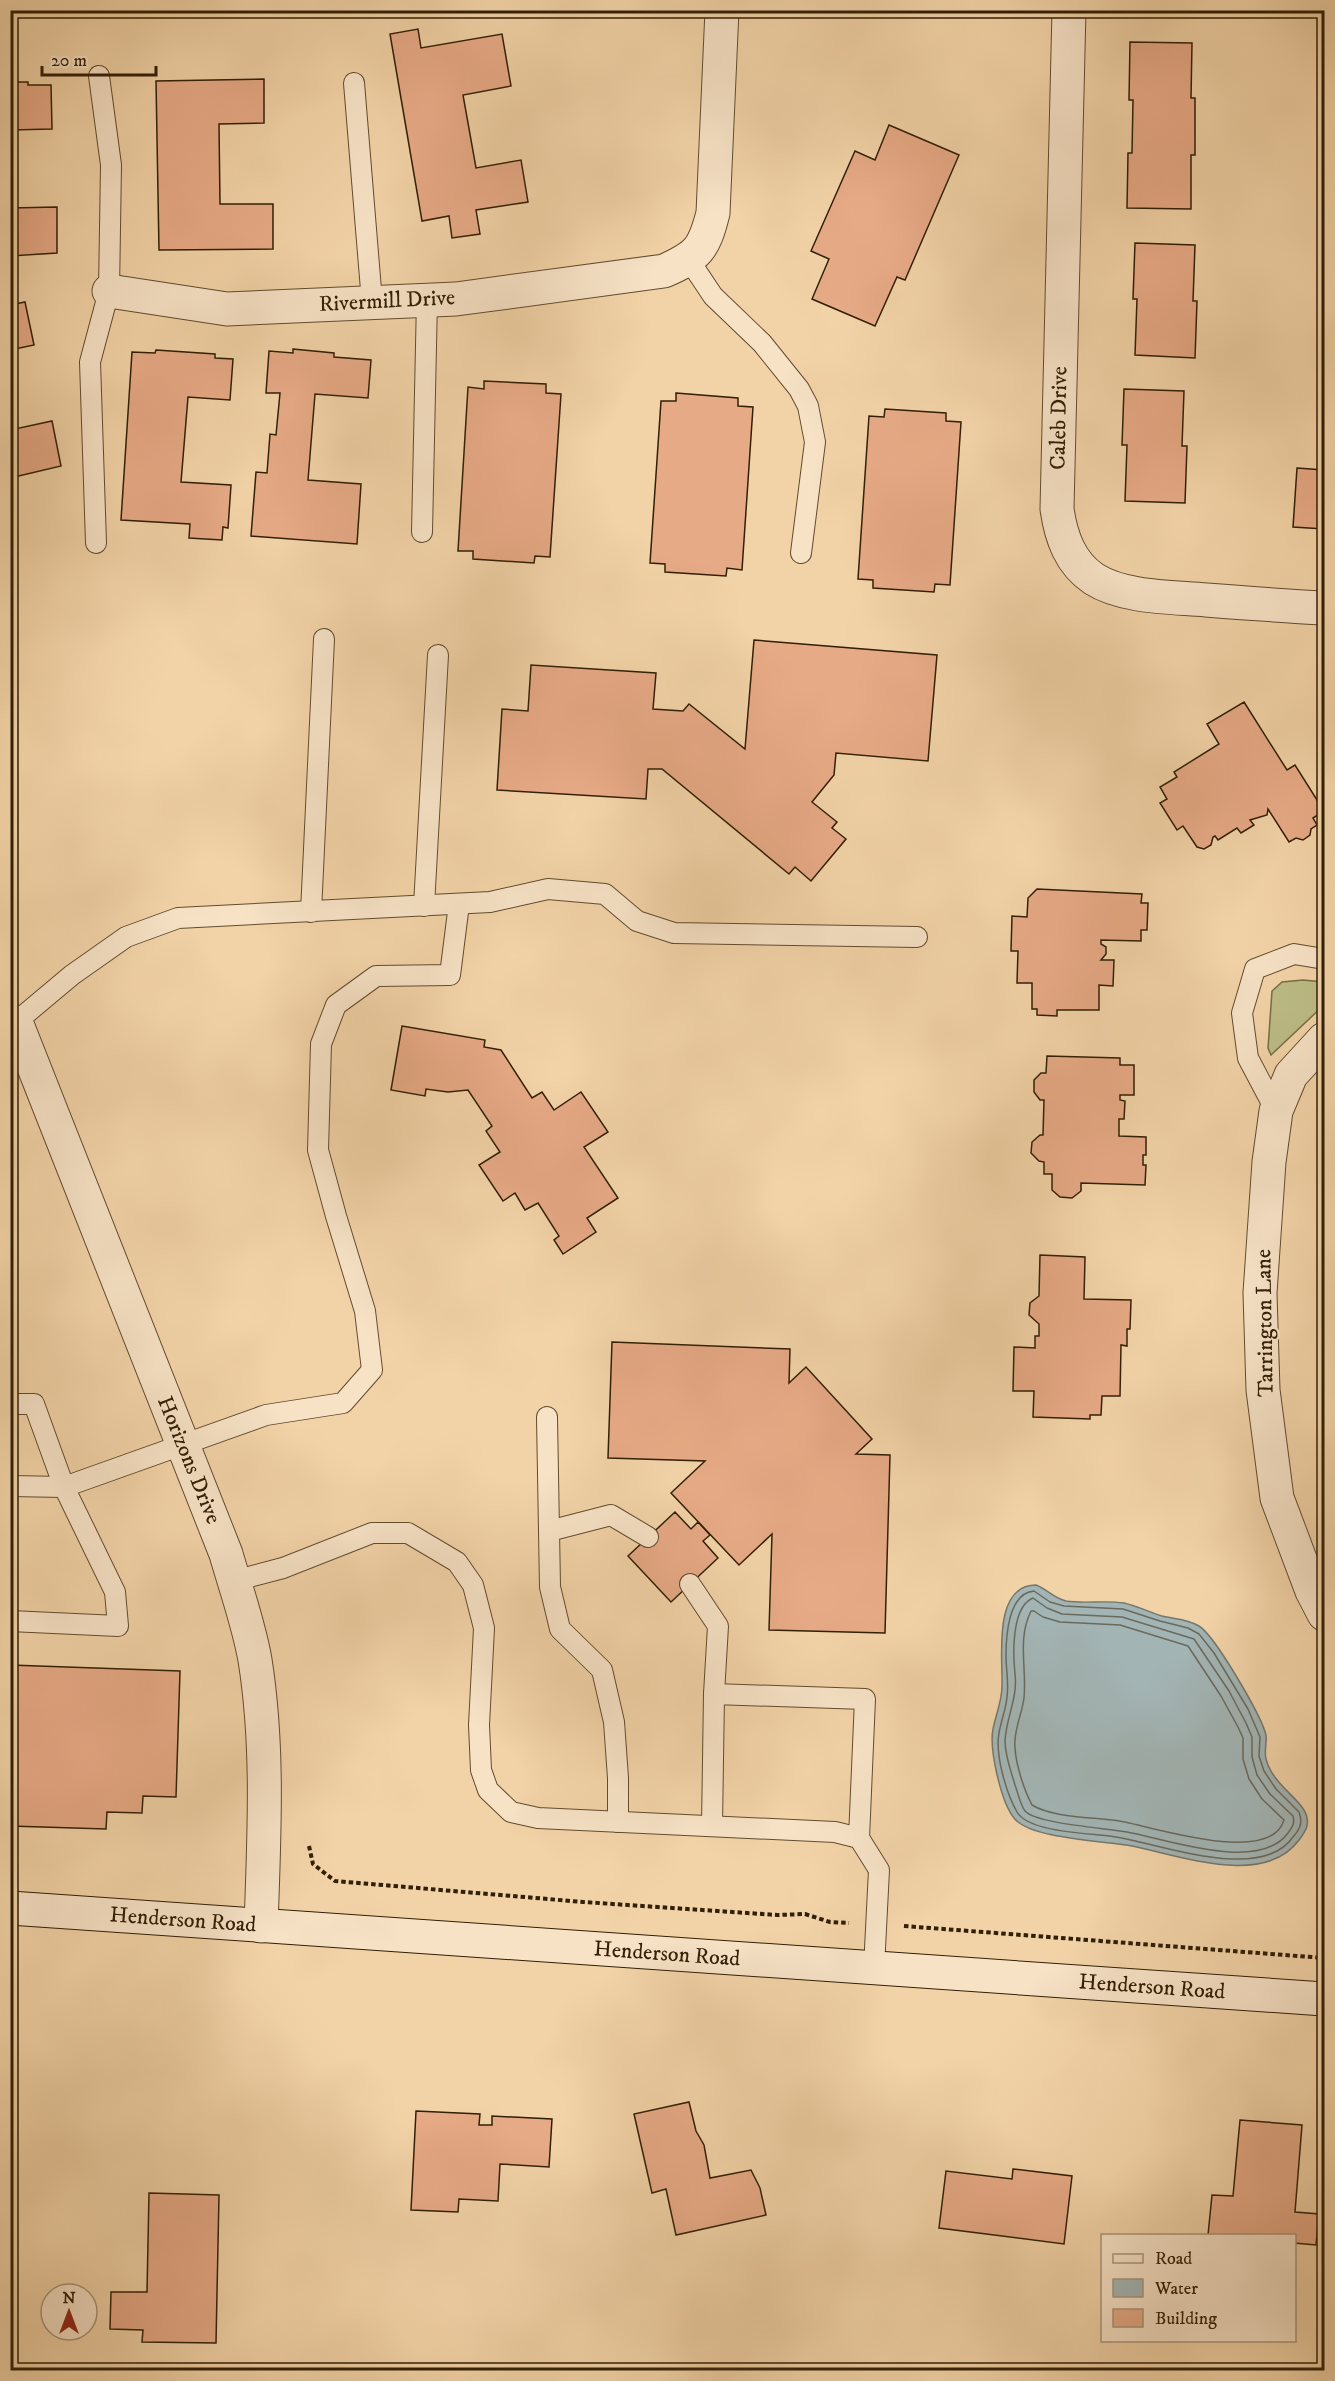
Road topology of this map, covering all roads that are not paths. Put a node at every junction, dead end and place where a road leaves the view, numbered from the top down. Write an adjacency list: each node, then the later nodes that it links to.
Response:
1 (722, 10): 5 (street)
2 (1069, 10): 12 (street, Caleb Drive)
3 (99, 76): 6 (lane)
4 (354, 83): 8 (lane)
5 (677, 266): 7 (street, Rivermill Drive); 11 (lane)
6 (109, 291): 8 (street, Rivermill Drive); 10 (lane)
7 (427, 300): 8 (street, Rivermill Drive); 9 (lane)
8 (372, 302)
9 (422, 532)
10 (96, 543)
11 (801, 553)
12 (1324, 608)
13 (324, 639): 17 (lane)
14 (438, 655): 16 (lane)
15 (459, 904): 16 (lane); 18 (lane); 25 (lane)
16 (424, 906): 17 (lane)
17 (311, 912): 20 (lane)
18 (917, 937)
19 (1324, 959): 22 (lane)
20 (12, 1019): 25 (street, Horizons Drive)
21 (1324, 1039): 22 (street, Tarrington Lane)
22 (1276, 1111): 32 (street, Tarrington Lane)
23 (10, 1404): 27 (lane)
24 (547, 1417): 28 (lane)
25 (184, 1446): 27 (lane); 30 (street, Horizons Drive)
26 (10, 1486): 27 (lane)
27 (64, 1486): 33 (lane)
28 (549, 1531): 29 (lane); 35 (lane)
29 (648, 1537)
30 (234, 1581): 35 (lane); 39 (street, Horizons Drive)
31 (690, 1584): 34 (lane)
32 (1324, 1614)
33 (10, 1621)
34 (714, 1694): 36 (lane); 37 (lane)
35 (618, 1822): 36 (lane)
36 (712, 1826): 37 (lane)
37 (859, 1838): 40 (lane)
38 (10, 1908): 39 (street, Henderson Road)
39 (261, 1926): 40 (street, Henderson Road)
40 (874, 1968): 41 (street, Henderson Road)
41 (1324, 1999)

